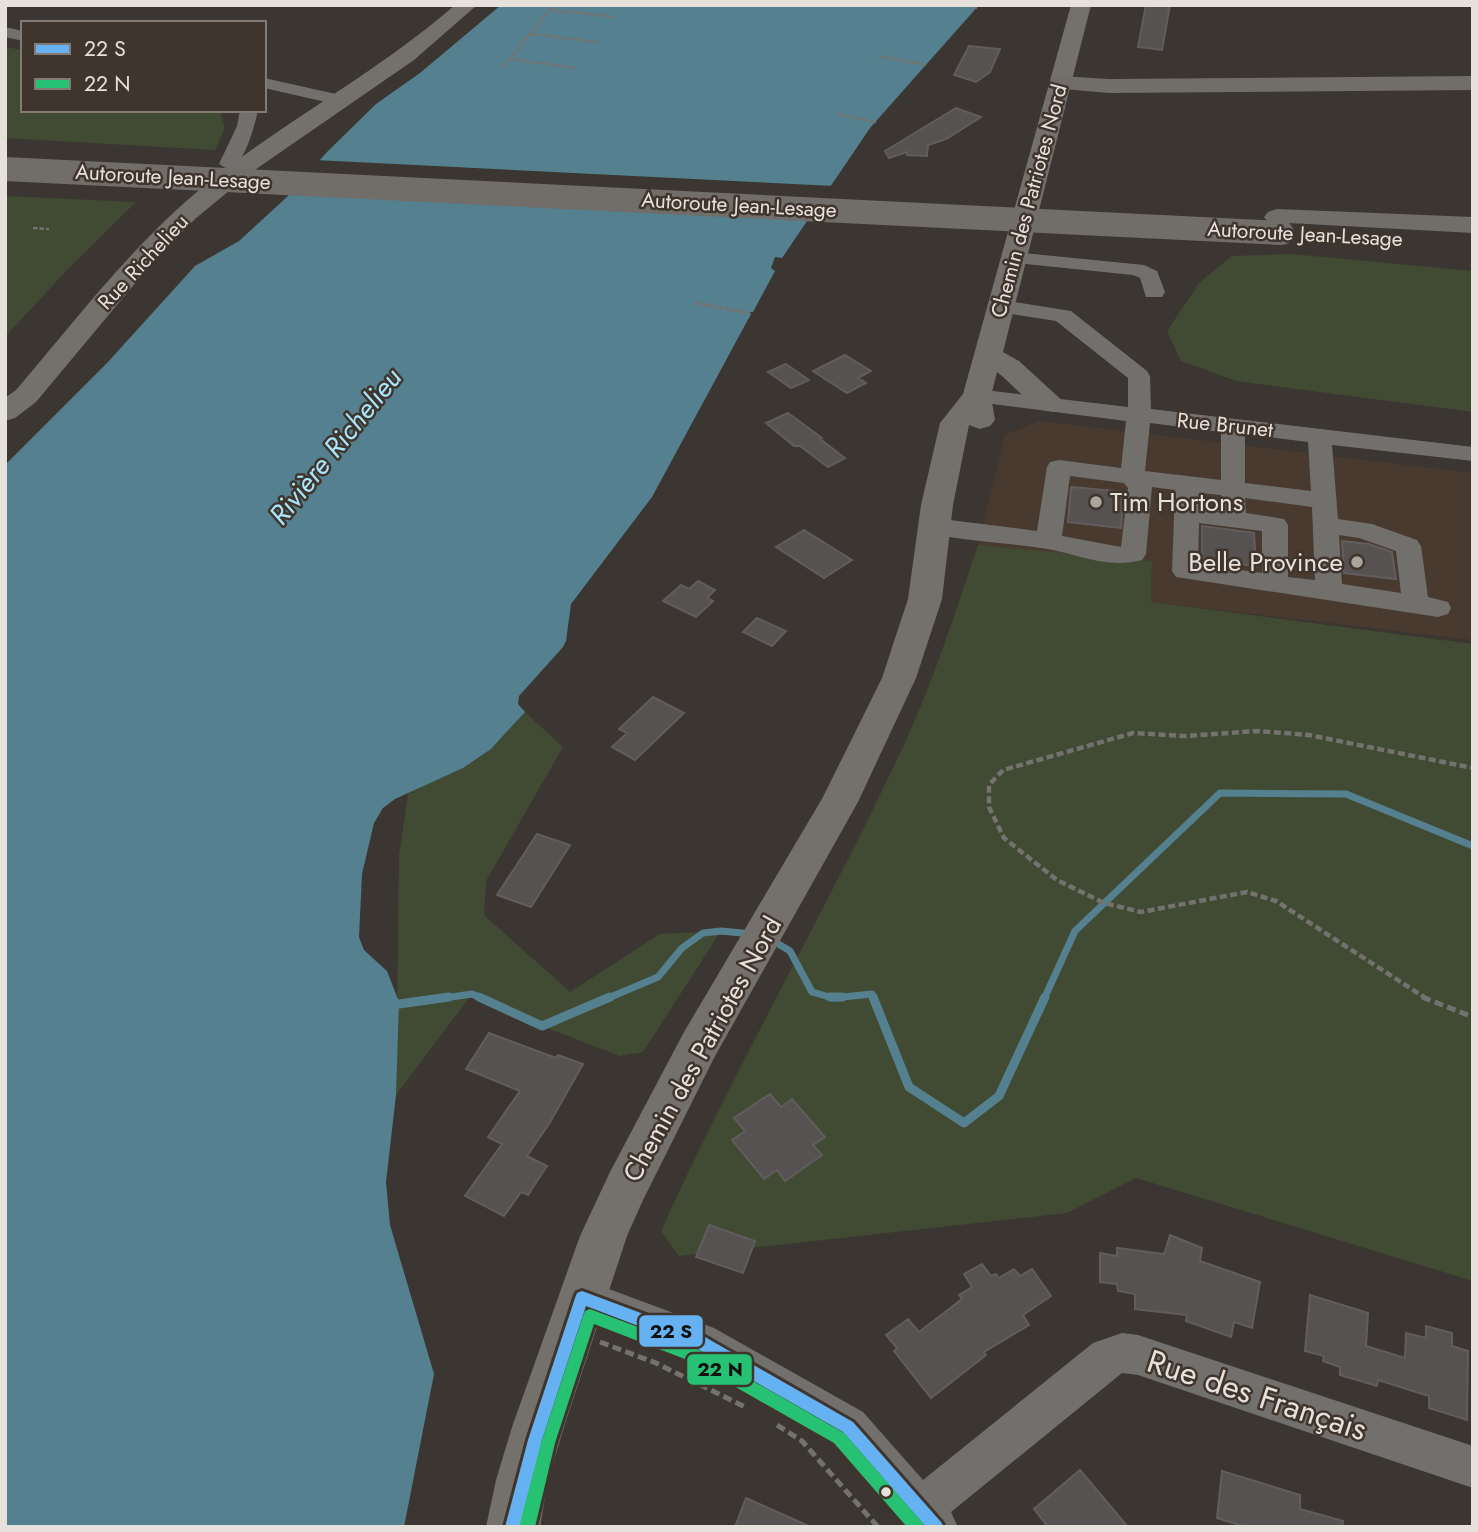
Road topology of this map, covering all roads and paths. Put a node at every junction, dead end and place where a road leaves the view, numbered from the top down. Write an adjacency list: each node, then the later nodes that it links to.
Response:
1 (456, 5): 20 (main road, Rue Richelieu)
2 (467, 5): 20 (main road, Rue Richelieu)
3 (554, 5): 7 (path)
4 (962, 5): 6 (path)
5 (1081, 5): 16 (main road, Chemin des Patriotes Nord)
6 (977, 8)
7 (550, 10): 8 (path); 9 (path)
8 (616, 17)
9 (530, 34): 10 (path); 12 (path)
10 (598, 43)
11 (879, 56): 13 (path)
12 (509, 59): 14 (path); 15 (path)
13 (926, 65)
14 (504, 66)
15 (576, 68)
16 (1060, 83): 17 (highway); 32 (main road, Chemin des Patriotes Nord)
17 (1473, 83)
18 (266, 84): 20 (street)
19 (266, 91): 20 (street)
20 (329, 102): 25 (main road, Rue Richelieu); 41 (main road, Rue Richelieu)
21 (249, 112): 25 (street)
22 (836, 114): 23 (path)
23 (876, 122)
24 (5, 154): 27 (highway, Autoroute Jean-Lesage)
25 (229, 164): 38 (main road, Rue Richelieu)
26 (5, 169): 27 (highway, Autoroute Jean-Lesage, bridge)
27 (1280, 225): 28 (highway, Autoroute Jean-Lesage); 31 (highway, Autoroute Jean-Lesage)
28 (1473, 225)
29 (33, 228): 30 (path)
30 (49, 229)
31 (1473, 242)
32 (1013, 258): 33 (street); 35 (main road, Chemin des Patriotes Nord)
33 (1154, 292)
34 (696, 303): 36 (path)
35 (1001, 306): 37 (main road, Chemin des Patriotes Nord); 42 (street)
36 (749, 313)
37 (988, 355): 39 (main road, Chemin des Patriotes Nord); 40 (main road)
38 (5, 396)
39 (977, 396): 40 (street, Rue Brunet); 54 (main road, Chemin des Patriotes Nord)
40 (1053, 405): 42 (street, Rue Brunet)
41 (5, 412)
42 (1139, 415): 43 (street, Rue Brunet); 46 (street)
43 (1233, 426): 44 (street, Rue Brunet); 48 (street)
44 (1319, 435): 45 (street, Rue Brunet); 51 (street)
45 (1473, 454)
46 (1132, 477): 47 (street); 55 (street); 55 (street)
47 (1188, 485): 48 (street); 50 (street)
48 (1233, 489): 49 (street); 52 (street)
49 (1278, 495): 51 (street); 53 (street)
50 (1187, 513): 52 (street); 57 (street)
51 (1324, 513): 58 (street); 58 (street)
52 (1233, 519): 53 (street)
53 (1275, 525): 57 (street)
54 (942, 527): 55 (street); 61 (main road, Chemin des Patriotes Nord)
55 (1048, 541): 56 (street)
56 (1106, 541)
57 (1275, 583): 58 (street)
58 (1329, 591)
59 (1473, 768): 60 (path)
60 (1473, 1017)
61 (582, 1298): 66 (street); 67 (main road, Chemin des Patriotes Nord)
62 (604, 1344): 63 (path)
63 (756, 1412)
64 (774, 1423): 68 (path)
65 (1473, 1466): 66 (street, Rue des Français)
66 (929, 1518)
67 (513, 1527)
68 (878, 1527)

